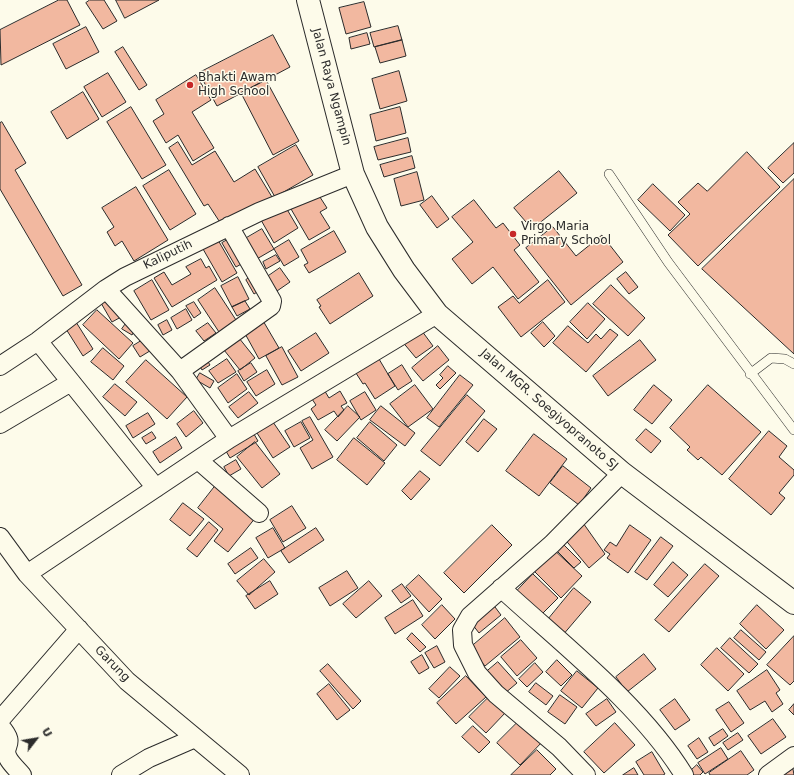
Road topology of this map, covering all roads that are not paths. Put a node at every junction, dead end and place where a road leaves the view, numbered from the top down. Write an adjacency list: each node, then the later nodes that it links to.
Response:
1 (308, 0): 2 (main road, Jalan Raya Ngampin)
2 (353, 174): 4 (street, Kaliputih); 6 (main road, Jalan MGR. Soegiyopranoto SJ)
3 (609, 174): 11 (lane)
4 (229, 226): 5 (street, Kaliputih); 10 (street)
5 (106, 288): 7 (street, Kaliputih); 10 (street)
6 (436, 314): 15 (street); 17 (main road, Jalan MGR. Soegiyopranoto SJ)
7 (38, 341): 9 (street, Kaliputih); 12 (street)
8 (794, 364): 11 (lane)
9 (0, 366)
10 (180, 371): 15 (street)
11 (750, 374): 14 (lane)
12 (71, 382): 13 (street); 18 (street)
13 (0, 424)
14 (794, 430)
15 (229, 439): 16 (street)
16 (198, 460): 18 (street); 19 (street)
17 (622, 473): 22 (street); 23 (main road, Jalan MGR. Soegiyopranoto SJ)
18 (156, 488): 21 (street)
19 (258, 512)
20 (0, 537): 21 (street, Garung)
21 (26, 574): 24 (street, Garung)
22 (501, 588): 32 (street); 33 (street)
23 (793, 600)
24 (79, 630): 25 (street); 27 (street, Garung)
25 (0, 720)
26 (0, 726): 29 (street)
27 (195, 738): 30 (street); 31 (street, Garung)
28 (794, 756): 34 (street)
29 (22, 775)
30 (121, 775)
31 (240, 775)
32 (586, 775)
33 (684, 775)
34 (768, 775)

